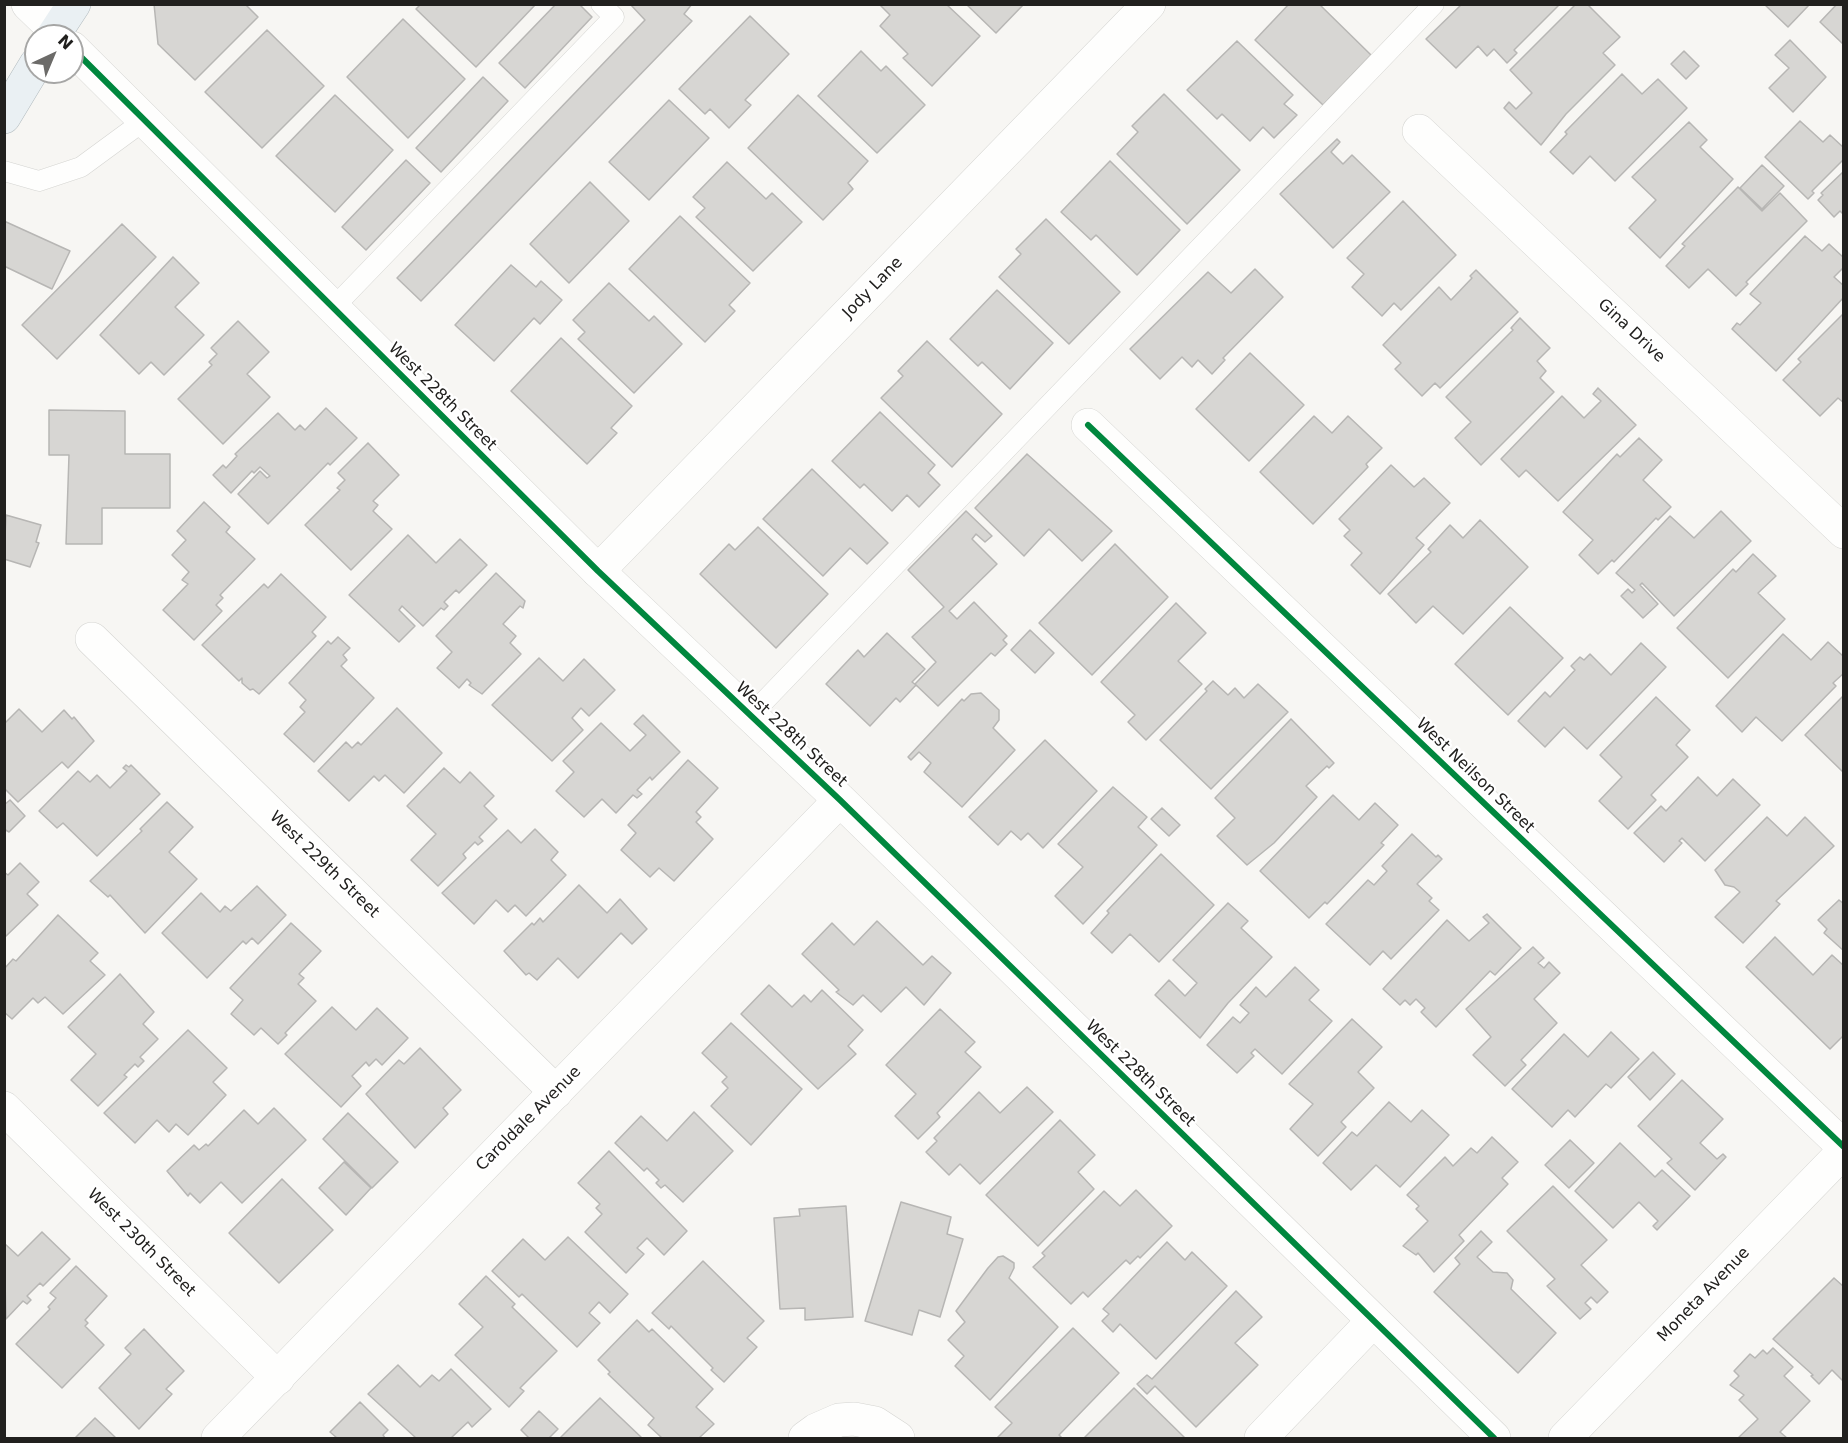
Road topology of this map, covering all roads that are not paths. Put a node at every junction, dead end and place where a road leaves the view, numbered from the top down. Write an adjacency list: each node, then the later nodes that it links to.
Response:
1 (28, 4): 6 (street, West 228th Street)
2 (74, 4): 7 (main road)
3 (601, 4): 14 (lane)
4 (1149, 4): 17 (street, Jody Lane)
5 (1434, 4): 19 (lane)
6 (47, 24)
7 (66, 24)
8 (84, 61): 11 (street, West 228th Street)
9 (24, 84): 10 (main road)
10 (4, 117)
11 (145, 120): 13 (lane); 14 (street, West 228th Street)
12 (1419, 131): 16 (street, Gina Drive)
13 (4, 171)
14 (333, 308): 17 (street, West 228th Street)
15 (1088, 425): 23 (street, West Neilson Street)
16 (1844, 532)
17 (598, 571): 19 (street, West 228th Street)
18 (92, 639): 21 (street, West 229th Street)
19 (750, 716): 20 (street, West 228th Street)
20 (840, 800): 21 (street, Caroldale Avenue); 24 (street, West 228th Street)
21 (555, 1092): 25 (street, Caroldale Avenue)
22 (4, 1108): 25 (street, West 230th Street)
23 (1844, 1149): 31 (street, Moneta Avenue)
24 (1374, 1321): 29 (street); 30 (street, West 228th Street)
25 (278, 1378): 26 (street, Caroldale Avenue)
26 (218, 1438)
27 (805, 1438): 28 (street)
28 (898, 1438)
29 (1261, 1438)
30 (1494, 1438)
31 (1565, 1438)

